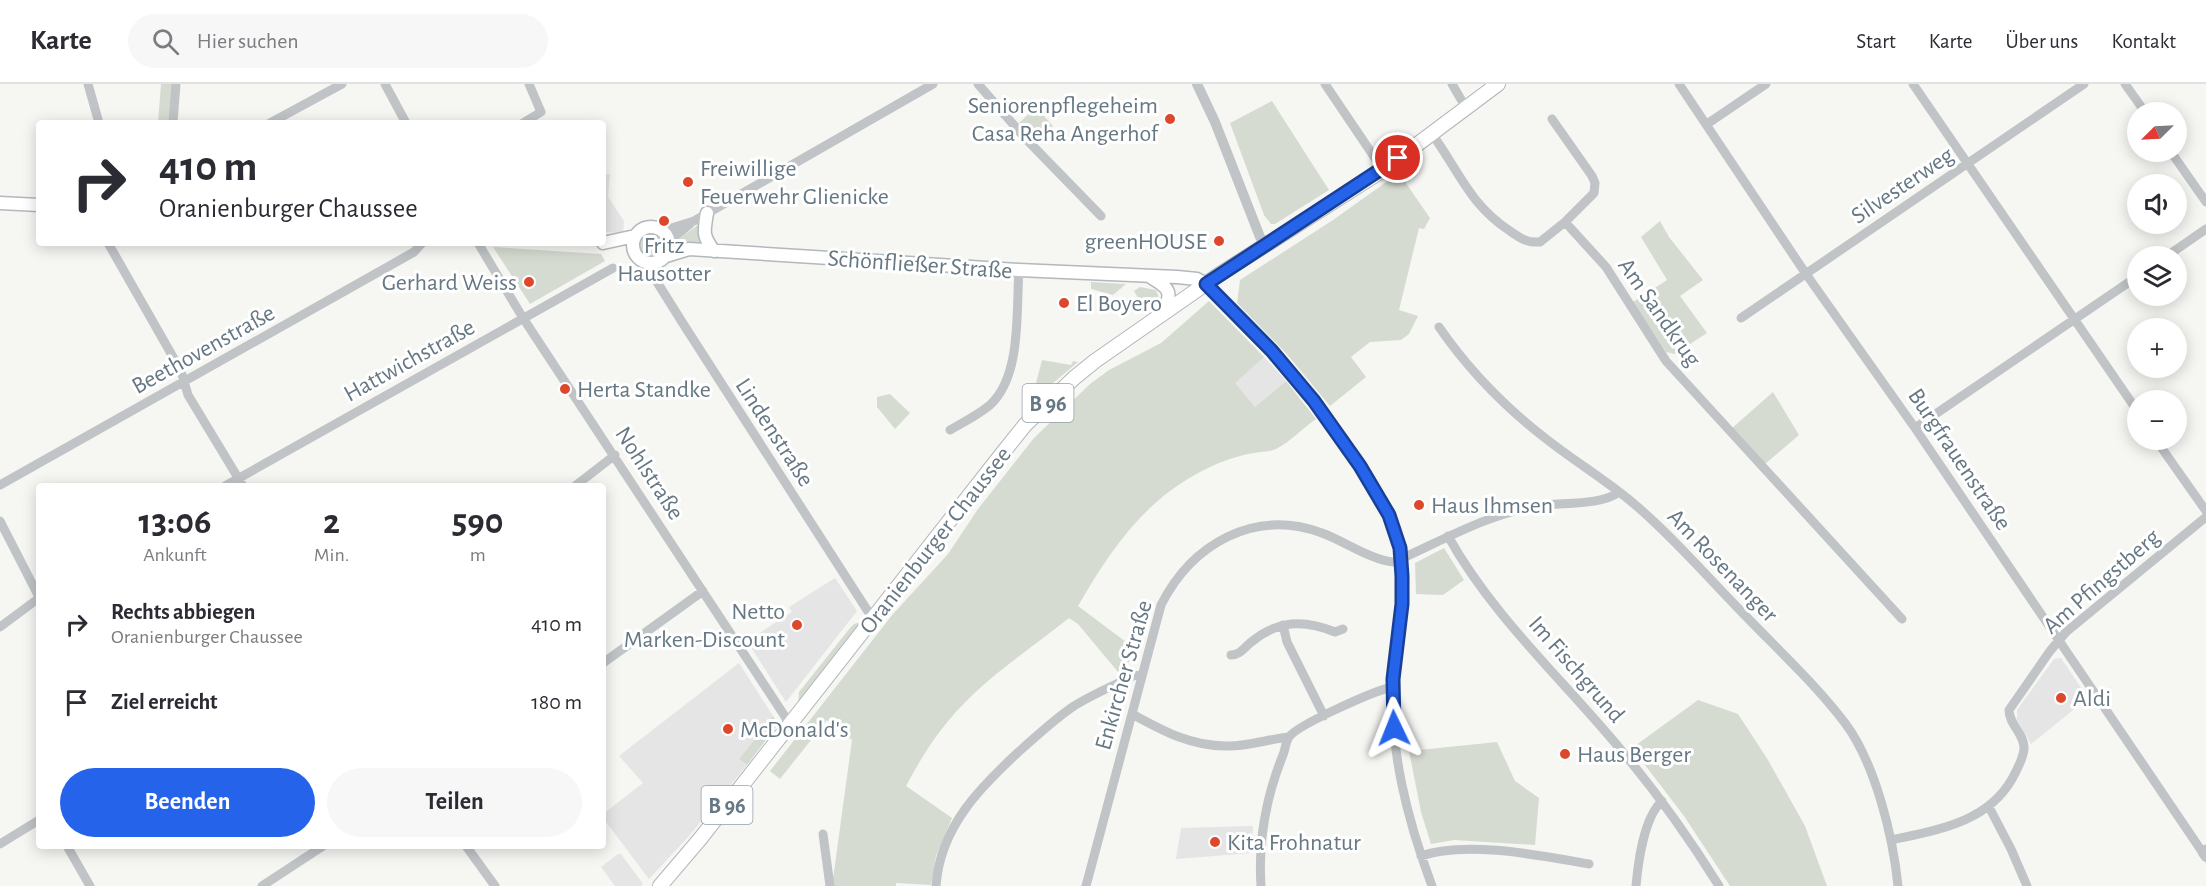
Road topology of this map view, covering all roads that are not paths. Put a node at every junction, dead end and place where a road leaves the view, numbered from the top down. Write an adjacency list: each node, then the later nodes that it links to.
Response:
1 (88, 84): 20 (street)
2 (176, 84): 21 (street)
3 (342, 84): 22 (street)
4 (385, 84): 23 (street)
5 (529, 84): 24 (street)
6 (933, 84): 33 (street)
7 (978, 84): 34 (street)
8 (1197, 84): 44 (street)
9 (1325, 84): 29 (street)
10 (1452, 84): 18 (street)
11 (1498, 84): 18 (main road, Oranienburger Chaussee / B 96)
12 (1679, 84): 25 (street, Burgfrauenstraße)
13 (1766, 84): 25 (street)
14 (1913, 84): 28 (street)
15 (2084, 84): 28 (street, Silvesterweg)
16 (2125, 84): 17 (street)
17 (2138, 102)
18 (1466, 108): 26 (main road, Oranienburger Chaussee / B 96)
19 (1552, 119): 35 (street)
20 (98, 120)
21 (173, 120)
22 (276, 120)
23 (404, 120)
24 (528, 120)
25 (1707, 124): 51 (street, Burgfrauenstraße)
26 (1432, 134): 29 (main road, Oranienburger Chaussee / B 96); 35 (street)
27 (2178, 162): 30 (street)
28 (1967, 164): 51 (street, Silvesterweg); 58 (street)
29 (1383, 170): 44 (main road, Oranienburger Chaussee / B 96)
30 (2206, 202)
31 (0, 203): 32 (main road)
32 (36, 205)
33 (707, 213): 40 (street); 47 (main road)
34 (1101, 216)
35 (1565, 222): 79 (street, Am Sandkrug)
36 (2206, 229): 45 (street)
37 (635, 236): 38 (main road); 40 (main road); 46 (main road)
38 (606, 243)
39 (606, 243): 46 (main road)
40 (667, 243): 47 (main road, Schönfließer Straße); 48 (main road)
41 (110, 246): 60 (street)
42 (419, 246): 60 (street, Beethovenstraße)
43 (480, 246): 56 (street, Nohlstraße)
44 (1266, 246): 53 (main road, Oranienburger Chaussee / B 96)
45 (2181, 246)
46 (634, 250): 48 (main road)
47 (714, 251): 50 (main road, Schönfließer Straße)
48 (648, 263): 78 (street, Lindenstraße)
49 (613, 268): 56 (street, Hattwichstraße)
50 (1019, 270): 52 (main road, Schönfließer Straße); 63 (street)
51 (1806, 274): 57 (street, Silvesterweg); 62 (street, Burgfrauenstraße)
52 (1151, 277): 53 (main road, Schönfließer Straße); 55 (main road)
53 (1206, 284): 55 (main road, Oranienburger Chaussee / B 96); 74 (street)
54 (2127, 284): 58 (street)
55 (1163, 313): 78 (main road, Oranienburger Chaussee / B 96)
56 (524, 318): 65 (street, Nohlstraße); 66 (street, Hattwichstraße)
57 (1741, 318)
58 (2074, 320): 61 (street); 62 (street)
59 (1439, 327): 69 (street, Am Rosenanger)
60 (184, 381): 66 (street); 68 (street, Beethovenstraße)
61 (2127, 396)
62 (1914, 428): 83 (street, Burgfrauenstraße)
63 (950, 430)
64 (2163, 450): 70 (street)
65 (615, 455): 67 (street); 76 (street, Nohlstraße)
66 (241, 482)
67 (579, 483)
68 (0, 485)
69 (1619, 492): 73 (street); 96 (street, Am Rosenanger)
70 (2206, 511)
71 (2206, 518): 83 (street, Am Pfingstberg)
72 (0, 521): 75 (street)
73 (1448, 536): 74 (street); 92 (street, Im Fischgrund)
74 (1401, 559): 86 (street, Enkircher Straße); 87 (street)
75 (36, 591)
76 (703, 591): 85 (street); 90 (street, Nohlstraße)
77 (36, 599): 81 (street)
78 (875, 618): 90 (main road, Oranienburger Chaussee / B 96)
79 (1902, 619)
80 (1283, 625): 82 (street); 84 (street); 89 (street)
81 (0, 627)
82 (1343, 630)
83 (2058, 641): 93 (street, Am Pfingstberg); 101 (street, Burgfrauenstraße)
84 (1231, 655)
85 (606, 661)
86 (1141, 677): 88 (street, Enkircher Straße); 109 (street)
87 (1393, 687): 89 (street); 102 (street)
88 (1132, 714): 91 (street); 110 (street, Enkircher Straße)
89 (1324, 716): 91 (street)
90 (792, 723): 107 (main road, Oranienburger Chaussee / B 96)
91 (1289, 737): 111 (street)
92 (1662, 801): 113 (street); 114 (street, Im Fischgrund)
93 (1989, 807): 96 (street, Am Pfingstberg); 116 (street)
94 (36, 822): 97 (street)
95 (823, 834): 108 (street)
96 (1891, 840): 115 (street, Am Rosenanger)
97 (0, 844)
98 (69, 849): 104 (street)
99 (318, 849): 105 (street)
100 (468, 849): 106 (street)
101 (2205, 853)
102 (1421, 856): 103 (street); 112 (street)
103 (1589, 864)
104 (90, 886)
105 (262, 886)
106 (495, 886)
107 (660, 886)
108 (830, 886)
109 (936, 886)
110 (1086, 886)
111 (1261, 886)
112 (1432, 886)
113 (1636, 886)
114 (1719, 886)
115 (1898, 886)
116 (2027, 886)

